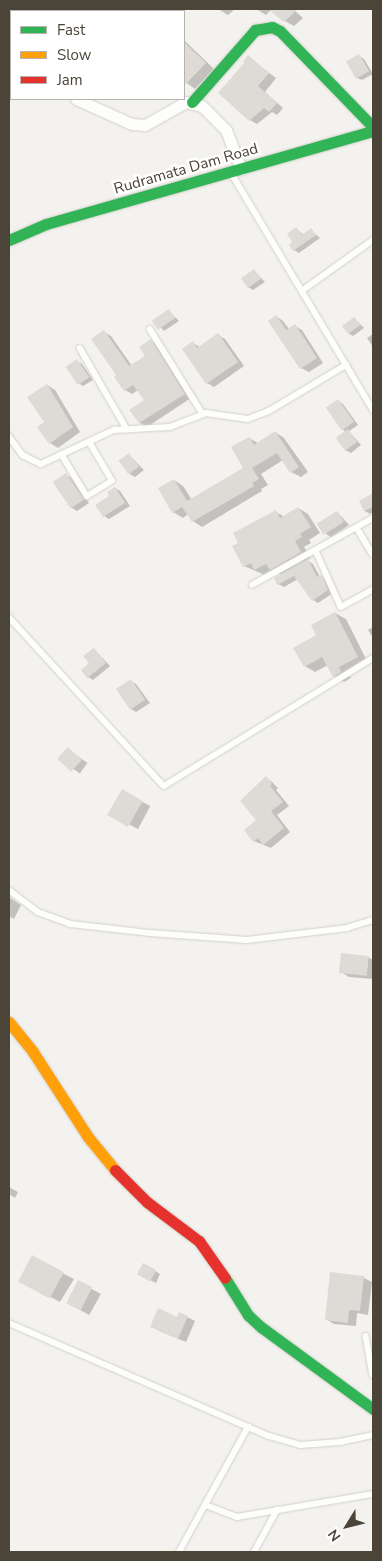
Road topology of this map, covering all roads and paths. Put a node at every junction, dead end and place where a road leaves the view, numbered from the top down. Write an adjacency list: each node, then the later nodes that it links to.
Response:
1 (78, 100): 2 (street)
2 (187, 101): 3 (main road); 4 (street)
3 (373, 129): 4 (main road, Rudramata Dam Road)
4 (236, 170): 5 (main road, Rudramata Dam Road); 7 (lane)
5 (9, 240)
6 (373, 240): 7 (lane)
7 (303, 290): 10 (lane)
8 (150, 328): 12 (lane)
9 (80, 348): 13 (lane)
10 (346, 365): 11 (lane); 12 (lane)
11 (373, 410)
12 (203, 414): 13 (lane)
13 (127, 429): 15 (lane)
14 (9, 436): 16 (lane)
15 (89, 442): 17 (lane); 17 (lane)
16 (11, 444): 17 (lane)
17 (62, 455)
18 (373, 518): 19 (lane)
19 (357, 528): 20 (lane); 21 (lane)
20 (316, 551): 22 (lane); 23 (lane)
21 (373, 555)
22 (252, 585)
23 (373, 588)
24 (9, 618): 25 (lane)
25 (373, 658)
26 (9, 890): 27 (lane)
27 (373, 920)
28 (9, 1022): 32 (main road)
29 (9, 1323): 33 (lane)
30 (366, 1336): 31 (lane)
31 (373, 1374)
32 (373, 1409)
33 (248, 1427): 34 (lane); 36 (lane)
34 (373, 1435)
35 (373, 1494): 37 (lane)
36 (206, 1504): 37 (lane); 38 (lane)
37 (277, 1510): 39 (lane)
38 (178, 1552)
39 (254, 1552)

